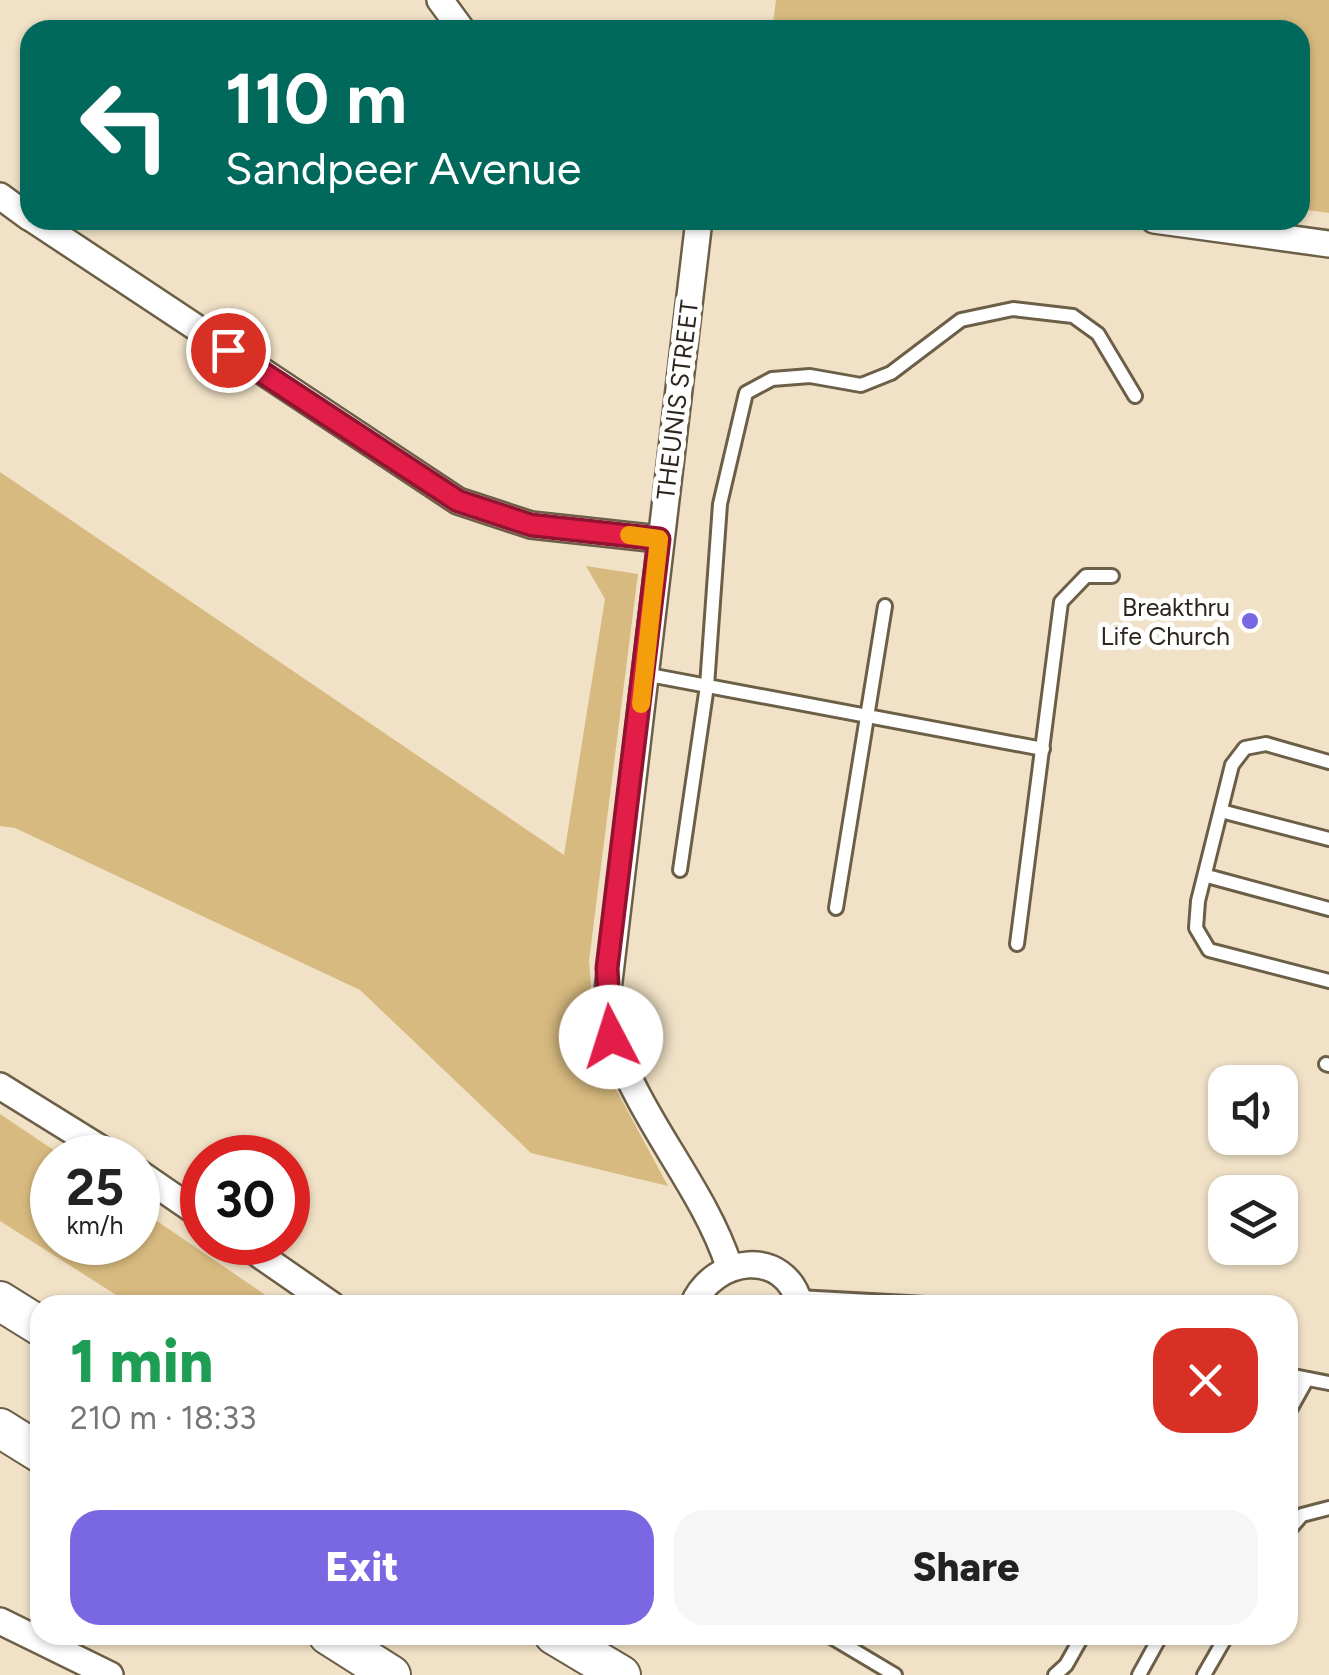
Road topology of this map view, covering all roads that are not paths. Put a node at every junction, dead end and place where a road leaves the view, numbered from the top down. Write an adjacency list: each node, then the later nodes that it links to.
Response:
1 (49, 230): 6 (street)
2 (698, 230): 6 (street, THEUNIS STREET)
3 (1227, 230): 4 (street)
4 (1329, 244)
5 (1135, 396): 10 (lane)
6 (659, 539): 9 (street, THEUNIS STREET)
7 (1112, 576): 12 (lane)
8 (885, 606): 11 (lane)
9 (644, 674): 10 (lane); 25 (street, THEUNIS STREET)
10 (707, 686): 11 (lane); 16 (lane)
11 (867, 716): 12 (lane); 18 (lane)
12 (1043, 749): 20 (lane)
13 (1329, 762): 14 (lane)
14 (1221, 811): 15 (lane); 17 (lane)
15 (1329, 840)
16 (680, 870)
17 (1207, 876): 19 (lane); 21 (lane)
18 (836, 908)
19 (1329, 909)
20 (1016, 944)
21 (1329, 981)
22 (0, 1086): 23 (street)
23 (79, 1135)
24 (274, 1265): 26 (street)
25 (729, 1266): 27 (street); 28 (street)
26 (318, 1295)
27 (700, 1295)
28 (796, 1295)
29 (0, 1302): 30 (main road)
30 (30, 1320)
31 (1298, 1377): 32 (lane)
32 (1307, 1379): 33 (lane); 34 (lane)
33 (1329, 1383)
34 (1298, 1395)
35 (0, 1428): 36 (main road)
36 (30, 1447)
37 (0, 1458): 38 (main road)
38 (30, 1476)
39 (1329, 1508): 40 (lane)
40 (1298, 1520)
41 (0, 1621): 42 (street)
42 (30, 1636)
43 (49, 1645): 50 (street)
44 (344, 1645): 51 (main road)
45 (571, 1645): 52 (main road)
46 (845, 1645): 53 (lane)
47 (1077, 1645): 54 (lane)
48 (1155, 1645): 55 (lane)
49 (1221, 1645): 56 (lane)
50 (110, 1675)
51 (391, 1675)
52 (621, 1675)
53 (895, 1675)
54 (1054, 1675)
55 (1138, 1675)
56 (1204, 1675)

